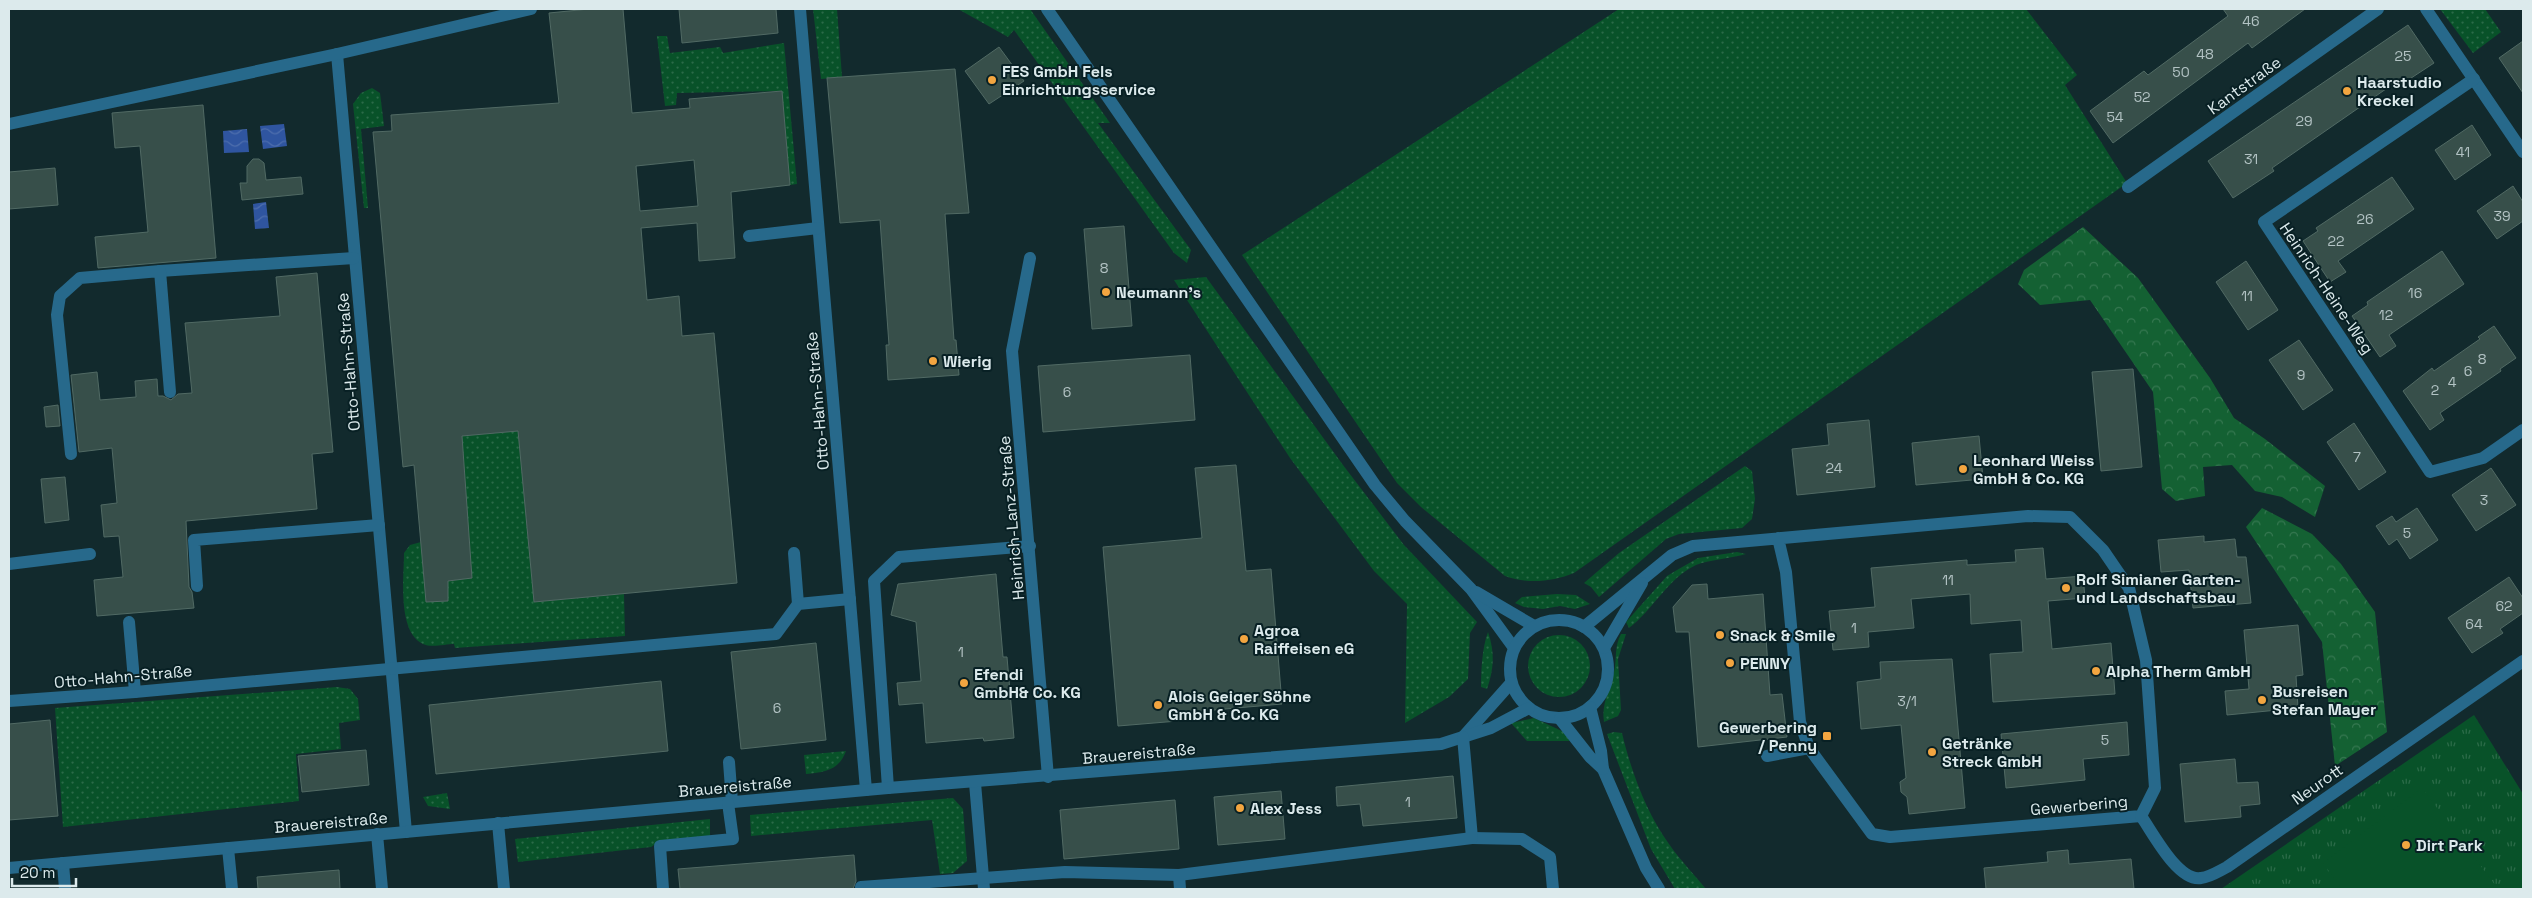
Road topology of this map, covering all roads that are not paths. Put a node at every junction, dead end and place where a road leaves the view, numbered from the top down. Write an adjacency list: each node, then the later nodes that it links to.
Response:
1 (532, 9): 6 (street)
2 (800, 9): 11 (street, Otto-Hahn-Straße)
3 (1047, 9): 27 (street)
4 (2378, 9): 10 (street, Kantstraße)
5 (2426, 9): 7 (street)
6 (337, 54): 8 (street); 13 (street, Otto-Hahn-Straße)
7 (2474, 79): 9 (street); 17 (street, Heinrich-Heine-Weg)
8 (9, 124)
9 (2523, 152)
10 (2128, 187)
11 (818, 228): 12 (street); 28 (street, Otto-Hahn-Straße)
12 (749, 236)
13 (354, 258): 15 (street); 19 (street, Otto-Hahn-Straße)
14 (1030, 258): 21 (street, Heinrich-Lanz-Straße)
15 (160, 272): 16 (street); 18 (street)
16 (170, 392)
17 (2523, 430)
18 (71, 454)
19 (379, 524): 26 (street); 36 (street, Otto-Hahn-Straße)
20 (1778, 538): 25 (street); 44 (street, Gewerbering); 53 (street, Gewerbering)
21 (1030, 546): 48 (street, Heinrich-Lanz-Straße); 50 (street)
22 (794, 553): 29 (street)
23 (90, 554): 24 (street)
24 (9, 564)
25 (1646, 576): 32 (street); 34 (street)
26 (197, 586)
27 (1471, 589): 31 (street); 33 (street)
28 (850, 599): 29 (street); 51 (street, Otto-Hahn-Straße)
29 (798, 604): 36 (street)
30 (129, 622): 38 (street)
31 (1534, 626): 32 (street); 33 (street)
32 (1584, 627): 34 (street)
33 (1514, 648): 37 (street)
34 (1604, 648): 40 (street)
35 (2523, 661): 53 (street, Neurott)
36 (390, 668): 38 (street, Otto-Hahn-Straße); 55 (street, Otto-Hahn-Straße)
37 (1511, 683): 41 (street); 43 (street)
38 (135, 692): 39 (street, Otto-Hahn-Straße)
39 (9, 701)
40 (1590, 707): 42 (street); 47 (street)
41 (1529, 708): 42 (street); 43 (street, Brauereistraße)
42 (1560, 719): 47 (street)
43 (1463, 737): 48 (street, Brauereistraße); 57 (street)
44 (1809, 748): 45 (street); 53 (street, Gewerbering)
45 (1767, 756)
46 (729, 762): 52 (street)
47 (1603, 769): 71 (street)
48 (1048, 776): 49 (street, Brauereistraße)
49 (975, 783): 50 (street, Brauereistraße); 62 (street)
50 (888, 788): 51 (street, Brauereistraße)
51 (866, 790): 52 (street, Brauereistraße)
52 (730, 802): 54 (street, Brauereistraße); 68 (street)
53 (2141, 816)
54 (498, 823): 55 (street, Brauereistraße); 67 (street)
55 (406, 832): 56 (street, Brauereistraße)
56 (377, 834): 58 (street, Brauereistraße); 66 (street)
57 (1472, 838): 61 (street); 70 (street)
58 (228, 848): 59 (street, Brauereistraße); 65 (street)
59 (63, 863): 60 (street, Brauereistraße); 64 (street)
60 (9, 868)
61 (1179, 875): 62 (street); 69 (street)
62 (983, 884): 63 (street)
63 (861, 887)
64 (65, 889)
65 (232, 889)
66 (382, 889)
67 (504, 889)
68 (663, 889)
69 (1180, 889)
70 (1553, 889)
71 (1659, 889)

